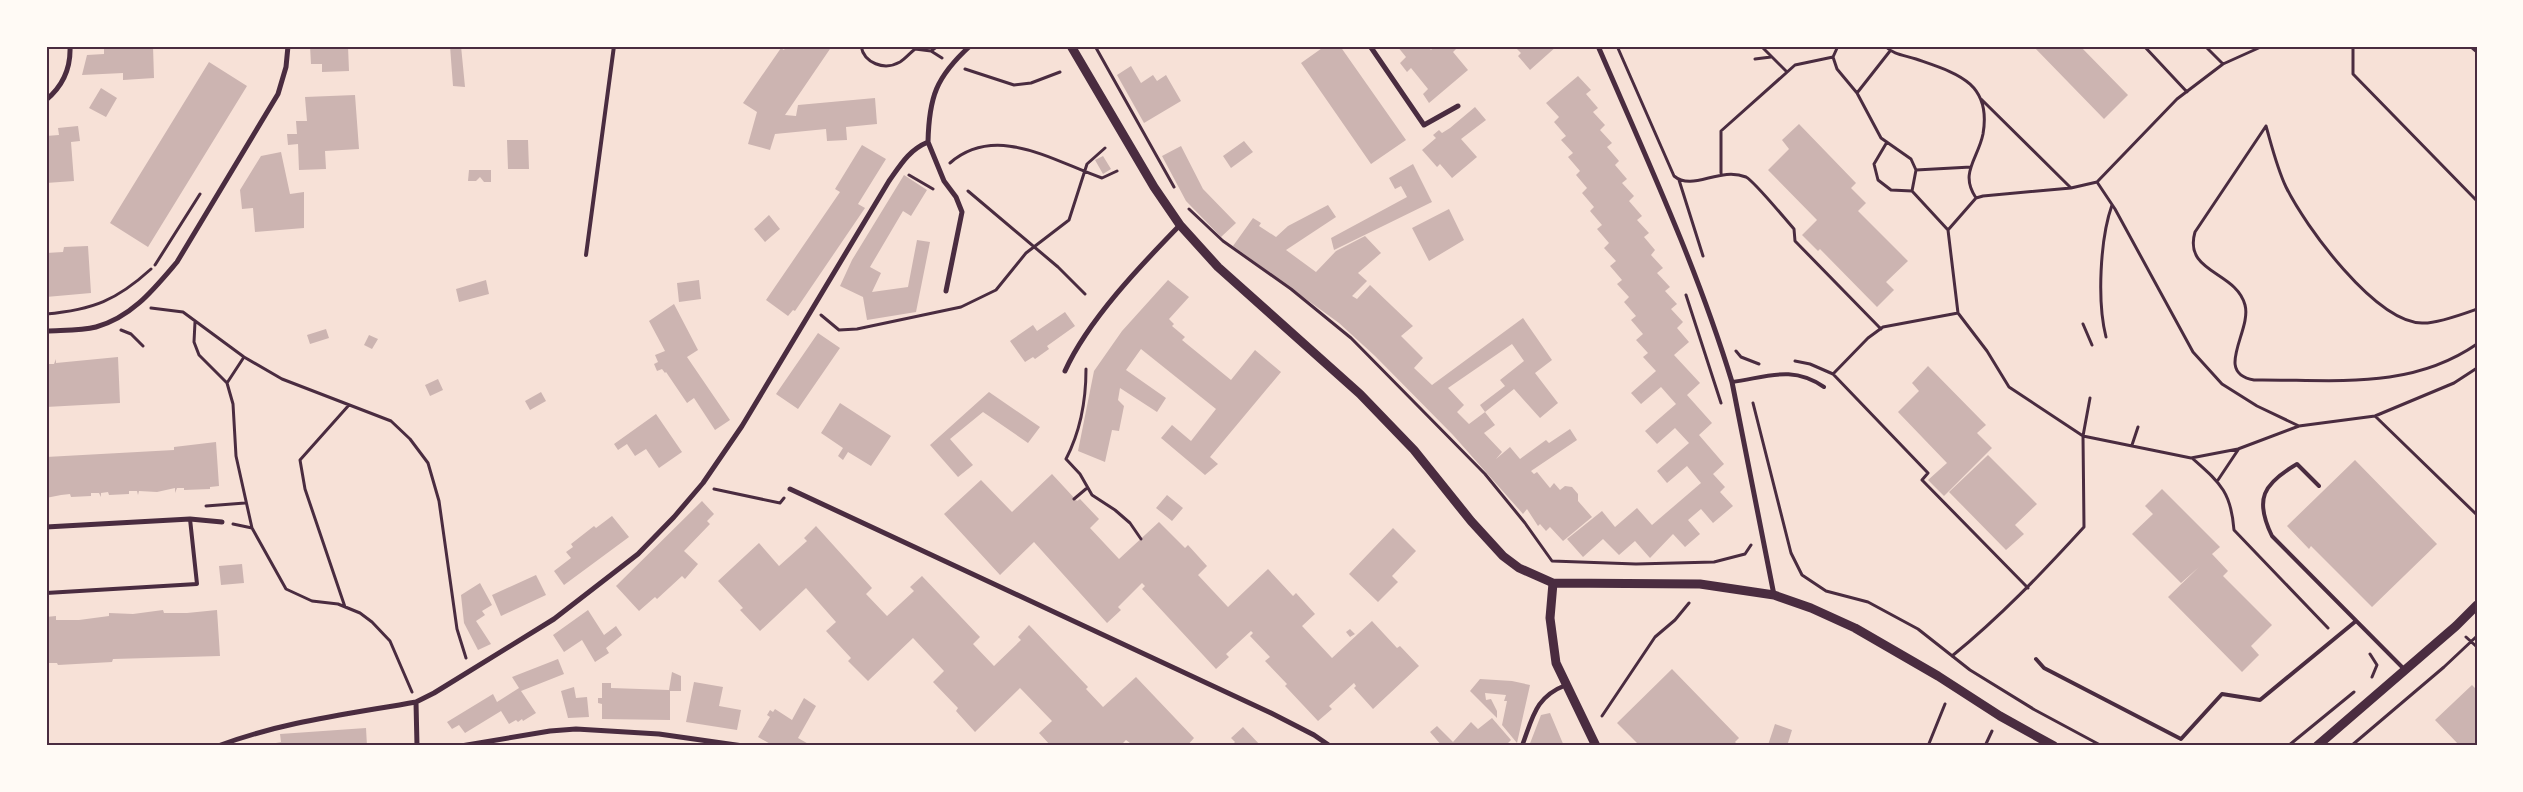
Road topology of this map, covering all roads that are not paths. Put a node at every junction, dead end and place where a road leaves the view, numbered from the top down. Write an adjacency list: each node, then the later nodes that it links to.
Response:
1 (70, 46): 8 (street)
2 (288, 46): 14 (street)
3 (614, 46): 12 (lane)
4 (970, 46): 10 (street)
5 (1071, 46): 11 (street)
6 (1370, 46): 9 (street)
7 (1598, 46): 16 (street)
8 (46, 100)
9 (1458, 106)
10 (928, 142): 13 (street); 31 (street)
11 (1180, 225): 15 (street); 23 (street)
12 (586, 255)
13 (946, 291)
14 (46, 331)
15 (1065, 371)
16 (1732, 382): 17 (lane); 25 (street)
17 (1824, 387)
18 (2319, 486): 27 (lane)
19 (790, 489): 36 (street)
20 (190, 519): 21 (street); 22 (street); 24 (lane)
21 (222, 522)
22 (46, 527)
23 (1553, 583): 25 (street); 30 (street)
24 (46, 593)
25 (1774, 595): 39 (street)
26 (2477, 605): 29 (street)
27 (2356, 621): 28 (lane); 29 (lane)
28 (2036, 659)
29 (2405, 670): 40 (street)
30 (1566, 685): 37 (street); 38 (street)
31 (416, 702): 32 (street); 33 (street)
32 (218, 746)
33 (417, 746)
34 (460, 746): 35 (street)
35 (743, 746)
36 (1330, 746)
37 (1522, 746)
38 (1596, 746)
39 (2054, 746)
40 (2317, 746)

